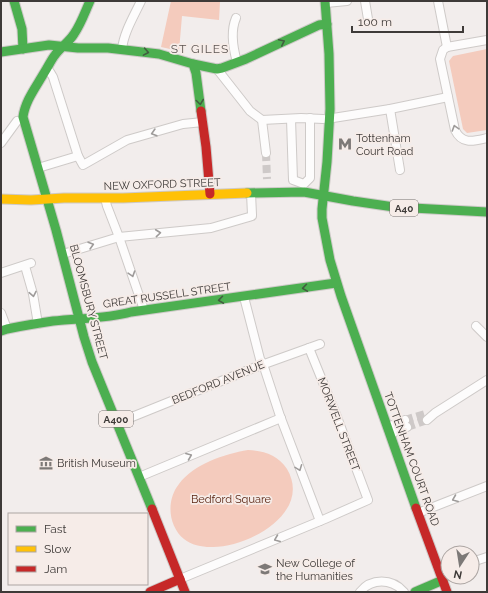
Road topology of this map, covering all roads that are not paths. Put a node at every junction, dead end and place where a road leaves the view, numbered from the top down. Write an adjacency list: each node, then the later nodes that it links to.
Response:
1 (14, 1): 16 (main road)
2 (90, 1): 12 (main road)
3 (141, 1): 14 (street)
4 (347, 1): 7 (street)
5 (366, 1): 9 (street)
6 (438, 1): 13 (street)
7 (325, 2): 10 (main road, TOTTENHAM COURT ROAD)
8 (236, 18): 18 (street)
9 (368, 19)
10 (327, 24): 18 (main road, one-way to 10); 39 (main road, TOTTENHAM COURT ROAD)
11 (487, 40): 13 (street)
12 (63, 46): 14 (main road); 16 (main road); 20 (main road, A400)
13 (447, 47): 22 (street)
14 (122, 49): 19 (main road, one-way to 19)
15 (1, 52): 16 (main road)
16 (24, 53): 17 (main road)
17 (1, 59)
18 (237, 62): 21 (main road)
19 (193, 64): 21 (main road); 30 (main road, one-way to 30)
20 (46, 69): 34 (street); 35 (main road, A400)
21 (217, 69): 28 (street)
22 (448, 97): 23 (street); 31 (street, one-way to 22)
23 (390, 109): 25 (street); 36 (street)
24 (310, 118): 26 (street); 26 (street); 27 (street)
25 (333, 118)
26 (291, 119): 28 (street)
27 (323, 119)
28 (262, 120): 33 (street)
29 (17, 121): 32 (street)
30 (203, 122): 34 (street, one-way to 34); 38 (main road)
31 (487, 138)
32 (1, 143)
33 (266, 153)
34 (78, 156): 35 (street)
35 (38, 168): 42 (main road, A400)
36 (400, 170)
37 (251, 193): 38 (main road, NEW OXFORD STREET / A40); 39 (main road, NEW OXFORD STREET / A40); 44 (street, one-way to 37)
38 (210, 194): 40 (main road, NEW OXFORD STREET / A40)
39 (323, 195): 43 (main road, A40); 47 (main road, TOTTENHAM COURT ROAD)
40 (105, 198): 42 (main road, NEW OXFORD STREET / A40); 44 (street)
41 (1, 200): 42 (main road, NEW OXFORD STREET / A40)
42 (47, 200): 45 (main road, BLOOMSBURY STREET / A400)
43 (487, 212)
44 (120, 237): 45 (street, one-way to 44); 49 (street, one-way to 49)
45 (63, 254): 51 (main road, BLOOMSBURY STREET / A400)
46 (1, 273): 52 (street, one-way to 52)
47 (336, 283): 48 (main road, GREAT RUSSELL STREET, one-way to 48); 64 (main road, TOTTENHAM COURT ROAD)
48 (244, 296): 49 (main road, GREAT RUSSELL STREET, one-way to 49); 58 (street)
49 (144, 310): 51 (main road, GREAT RUSSELL STREET)
50 (1, 313): 54 (street)
51 (80, 320): 52 (main road, GREAT RUSSELL STREET); 62 (main road, BLOOMSBURY STREET / A400)
52 (38, 324): 54 (main road, GREAT RUSSELL STREET)
53 (476, 326): 55 (street)
54 (4, 330)
55 (487, 337)
56 (320, 344): 57 (street, BEDFORD AVENUE)
57 (308, 348): 58 (street, BEDFORD AVENUE); 68 (street, MORWELL STREET)
58 (263, 364): 61 (street); 62 (street, BEDFORD AVENUE)
59 (487, 380): 60 (street)
60 (426, 417)
61 (281, 418): 65 (street, one-way to 61); 68 (street, one-way to 68)
62 (117, 423): 65 (main road, BLOOMSBURY STREET / A400)
63 (406, 424): 64 (street)
64 (389, 430): 67 (main road, TOTTENHAM COURT ROAD)
65 (139, 477): 71 (main road, A400)
66 (487, 486): 67 (street, one-way to 67)
67 (418, 513): 69 (main road, TOTTENHAM COURT ROAD)
68 (316, 522): 71 (street, one-way to 71)
69 (440, 565)
70 (440, 577): 76 (main road)
71 (180, 579): 72 (main road); 73 (main road, A400)
72 (150, 592)
73 (185, 592)
74 (360, 592): 75 (street)
75 (404, 592)
76 (415, 592)

